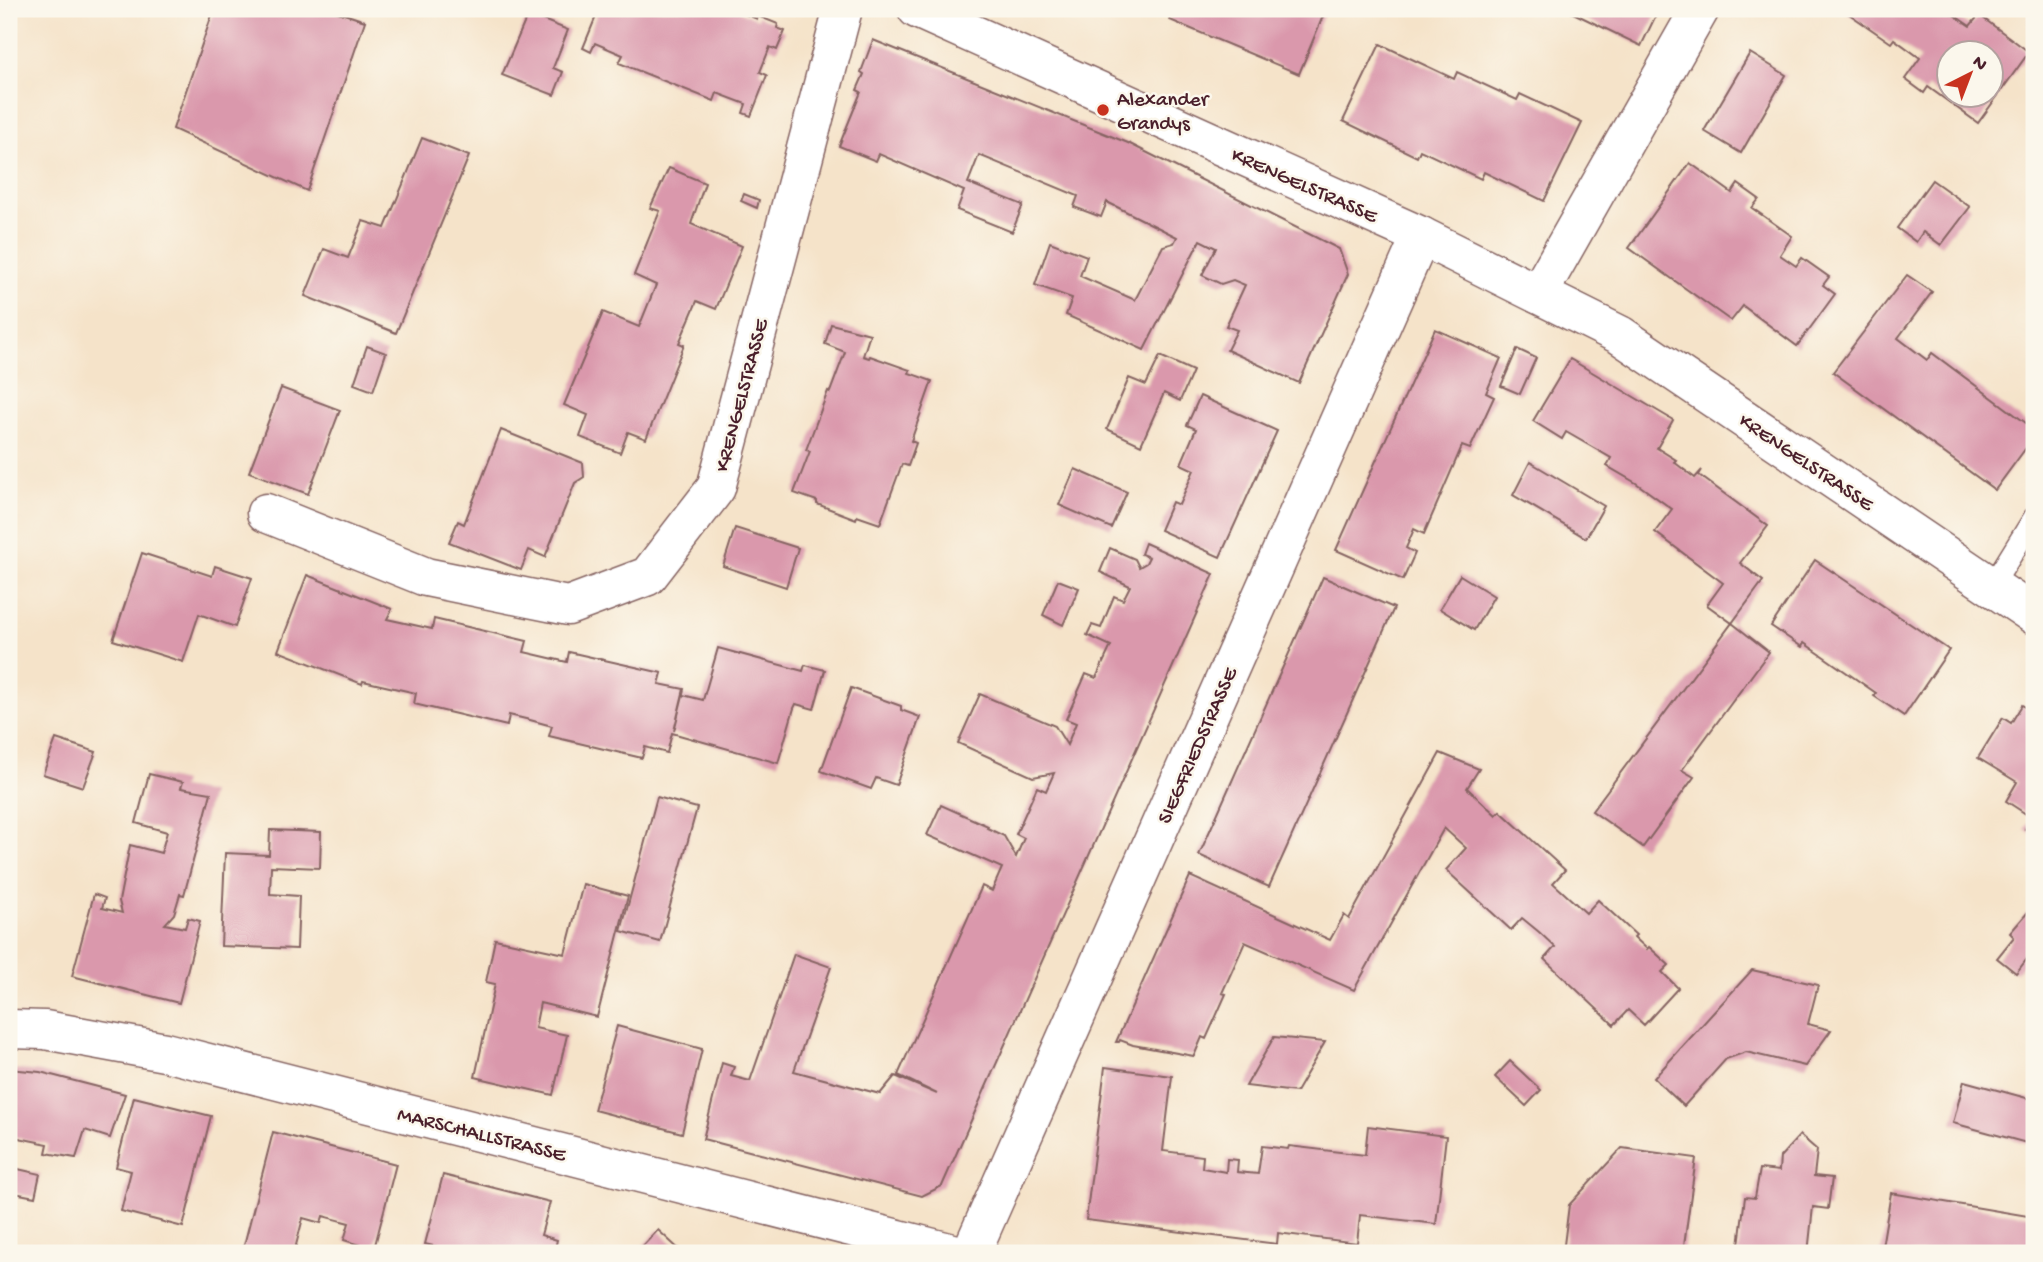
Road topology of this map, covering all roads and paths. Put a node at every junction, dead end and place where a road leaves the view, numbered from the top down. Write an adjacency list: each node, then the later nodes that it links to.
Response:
1 (843, 9): 6 (street, KRENGELSTRASSE)
2 (917, 9): 4 (street, KRENGELSTRASSE)
3 (1700, 9): 5 (street)
4 (1421, 236): 5 (street, KRENGELSTRASSE); 12 (street, SIEGFRIEDSTRASSE)
5 (1538, 294): 8 (street, KRENGELSTRASSE)
6 (266, 513)
7 (2034, 518): 8 (lane)
8 (1992, 586): 9 (street, KRENGELSTRASSE)
9 (2034, 615)
10 (9, 1028): 11 (street, MARSCHALLSTRASSE)
11 (953, 1253)
12 (971, 1253)

